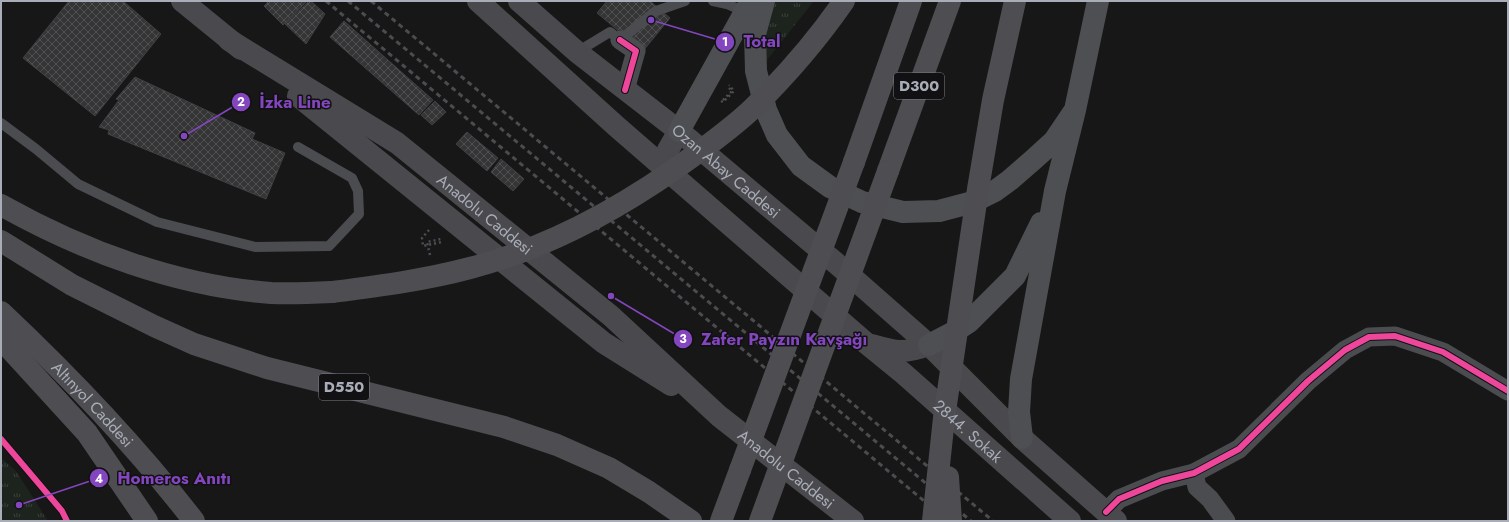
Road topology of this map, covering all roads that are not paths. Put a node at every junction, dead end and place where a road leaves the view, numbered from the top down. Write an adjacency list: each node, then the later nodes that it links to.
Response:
1 (182, 1): 38 (main road, Anadolu Caddesi)
2 (478, 1): 20 (main road)
3 (519, 1): 14 (main road, Ozan Abay Caddesi)
4 (686, 1): 13 (lane)
5 (712, 1): 12 (lane)
6 (764, 1): 16 (main road)
7 (844, 1): 22 (highway, bridge)
8 (911, 1): 36 (highway, D300, bridge)
9 (950, 1): 37 (highway, D300, bridge)
10 (1015, 1): 29 (highway, bridge)
11 (1098, 1): 16 (main road)
12 (748, 7): 18 (main road)
13 (620, 40): 14 (lane); 15 (street)
14 (577, 52): 15 (main road, Ozan Abay Caddesi)
15 (625, 90): 18 (main road, Ozan Abay Caddesi)
16 (1075, 110): 21 (main road)
17 (1, 123): 19 (lane)
18 (679, 131): 20 (main road); 27 (main road, Ozan Abay Caddesi)
19 (298, 147)
20 (662, 165): 26 (main road)
21 (1055, 191): 27 (main road); 30 (main road)
22 (1, 205)
23 (1, 241): 35 (highway, D550)
24 (1, 312): 34 (highway, Altınyol Caddesi)
25 (1, 339): 33 (highway)
26 (866, 343): 27 (main road); 41 (main road, 2844. Sokak)
27 (929, 345): 30 (main road, 2844. Sokak)
28 (1508, 391): 31 (street)
29 (944, 418): 39 (highway, bridge); 40 (highway, bridge)
30 (1022, 438): 32 (main road, 2844. Sokak)
31 (1194, 473): 32 (street); 42 (street)
32 (1111, 516)
33 (147, 521)
34 (194, 521)
35 (691, 521)
36 (721, 521)
37 (760, 521)
38 (853, 521)
39 (933, 521)
40 (950, 521)
41 (1070, 521)
42 (1226, 521)

